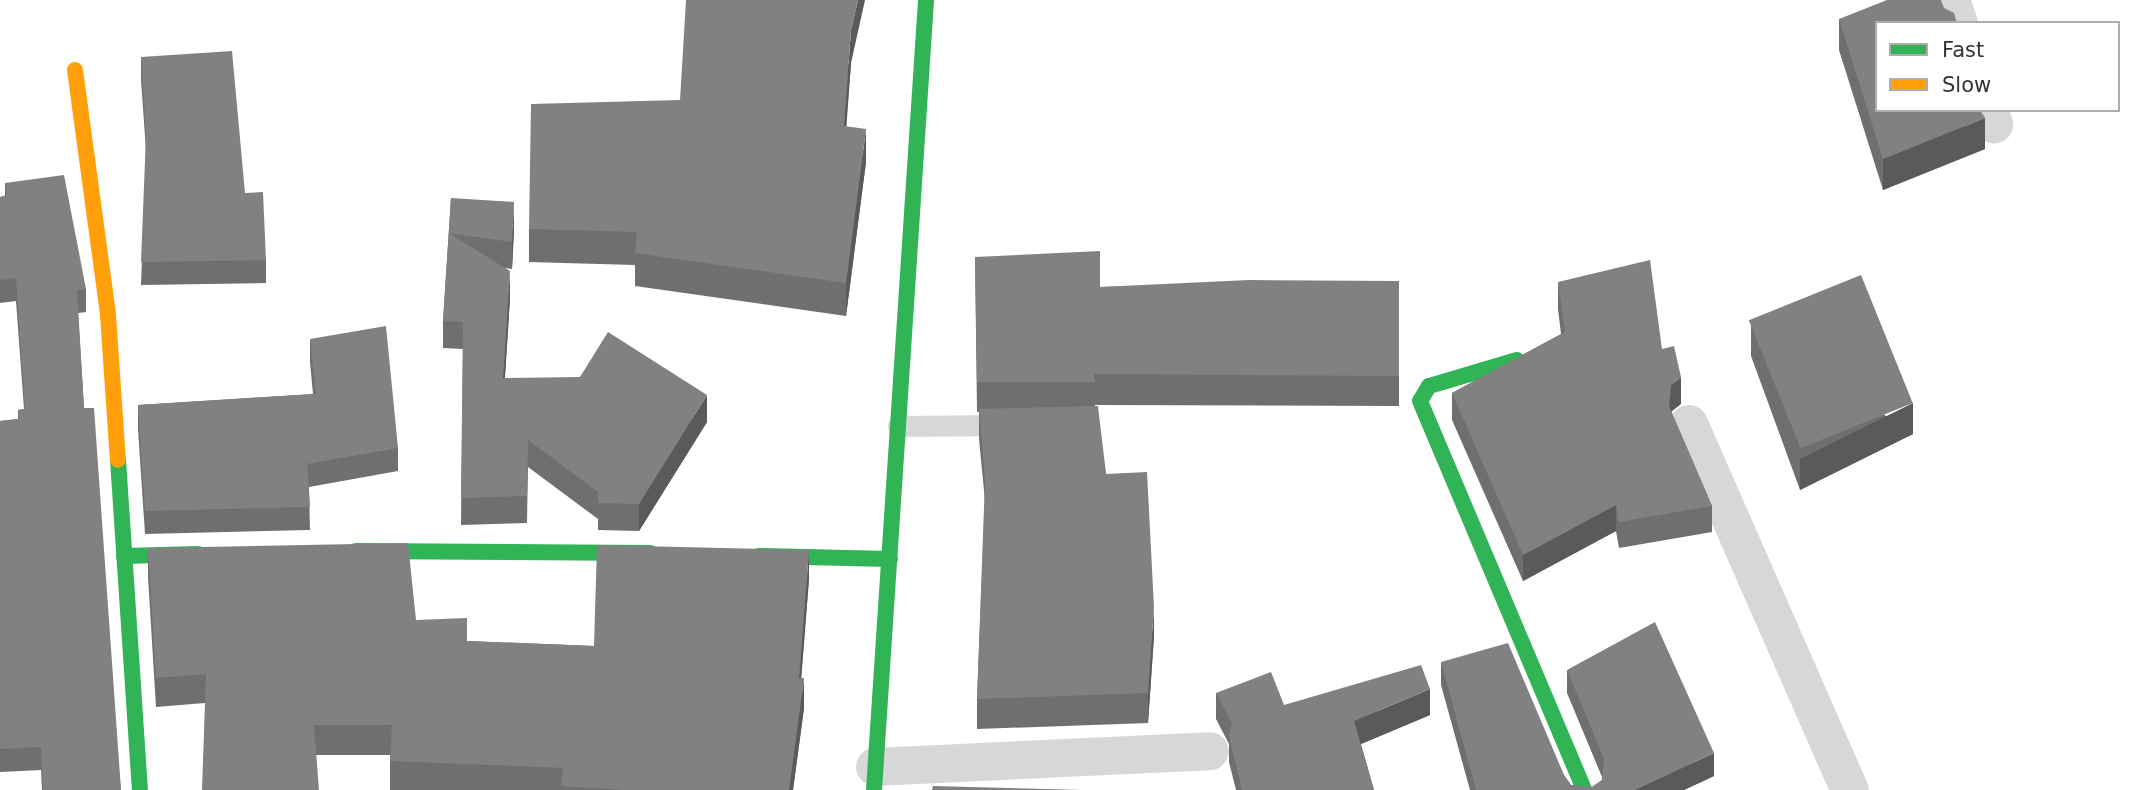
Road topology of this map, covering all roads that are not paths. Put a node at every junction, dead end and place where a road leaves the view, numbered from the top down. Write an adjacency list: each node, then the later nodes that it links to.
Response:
1 (926, 0): 8 (street)
2 (1951, 0): 3 (street)
3 (1958, 21)
4 (75, 70): 13 (street)
5 (1517, 360): 18 (street)
6 (1689, 424): 19 (street)
7 (1036, 425): 8 (lane)
8 (898, 426): 14 (street)
9 (345, 551): 11 (street)
10 (221, 554): 13 (street)
11 (672, 554)
12 (740, 555): 14 (street)
13 (124, 556): 17 (street)
14 (890, 559): 16 (street)
15 (1210, 751): 16 (street)
16 (874, 778)
17 (140, 790)
18 (1584, 790)
19 (1850, 790)

